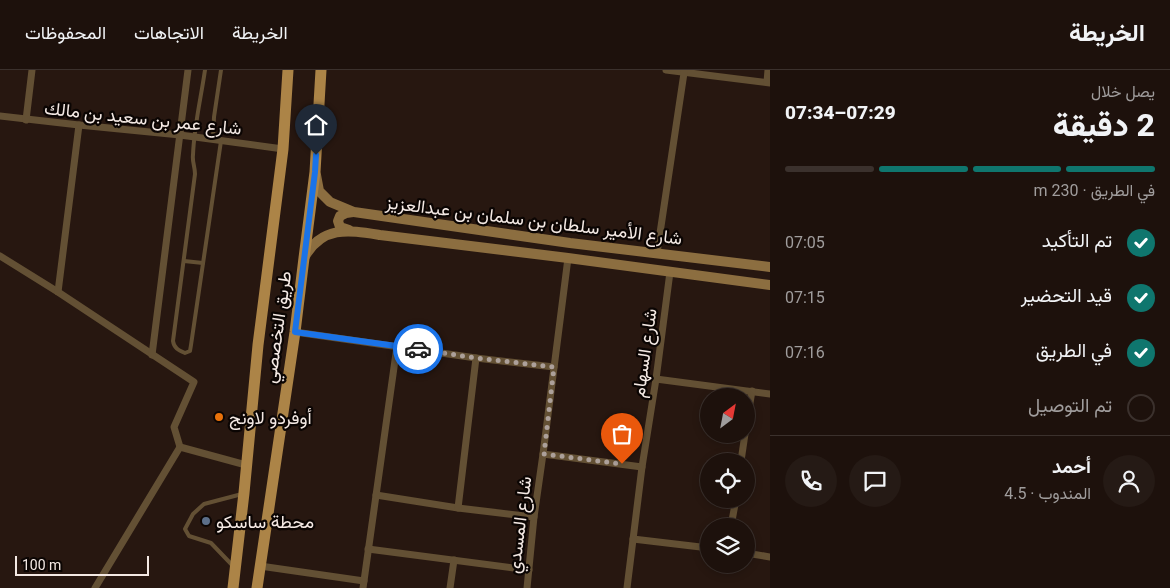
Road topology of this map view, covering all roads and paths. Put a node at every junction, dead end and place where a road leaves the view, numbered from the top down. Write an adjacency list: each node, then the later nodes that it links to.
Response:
1 (32, 70): 12 (street)
2 (188, 70): 14 (street)
3 (205, 70): 15 (lane)
4 (221, 70): 16 (lane)
5 (288, 70): 17 (main road, طريق التخصصي)
6 (321, 70): 18 (main road, طريق التخصصي)
7 (666, 70): 9 (street)
8 (768, 70): 10 (street)
9 (684, 73): 10 (street); 21 (street)
10 (768, 82)
11 (0, 116): 12 (street, شارع عمر بن سعيد بن مالك)
12 (26, 120): 13 (street, شارع عمر بن سعيد بن مالك)
13 (79, 126): 14 (street, شارع عمر بن سعيد بن مالك); 30 (street)
14 (180, 135): 15 (street, شارع عمر بن سعيد بن مالك); 33 (street)
15 (195, 138): 16 (street, شارع عمر بن سعيد بن مالك); 25 (lane)
16 (217, 140): 17 (street, شارع عمر بن سعيد بن مالك); 26 (lane)
17 (283, 149): 42 (main road, طريق التخصصي)
18 (315, 172): 19 (street, شارع الأمير سلطان بن سلمان بن عبدالعزيز); 23 (main road, طريق التخصصي)
19 (354, 212): 20 (street); 21 (street, شارع الأمير سلطان بن سلمان بن عبدالعزيز)
20 (353, 231): 23 (street, شارع الأمير سلطان بن سلمان بن عبدالعزيز); 24 (street, شارع الأمير سلطان بن سلمان بن عبدالعزيز)
21 (657, 253): 27 (street, شارع الأمير سلطان بن سلمان بن عبدالعزيز)
22 (0, 256): 30 (street)
23 (304, 258): 31 (main road, طريق التخصصي)
24 (568, 258): 28 (street, شارع الأمير سلطان بن سلمان بن عبدالعزيز); 35 (street, شارع المسدي)
25 (184, 261): 26 (lane); 26 (lane)
26 (203, 263)
27 (770, 267)
28 (670, 272): 29 (street, شارع الأمير سلطان بن سلمان بن عبدالعزيز); 36 (street, شارع السهام)
29 (770, 285)
30 (58, 292): 33 (street)
31 (295, 332): 32 (street); 54 (main road, طريق التخصصي)
32 (397, 346): 34 (street); 45 (street)
33 (152, 355): 40 (street)
34 (476, 358): 35 (street); 46 (street)
35 (554, 367): 41 (street, شارع المسدي)
36 (656, 379): 37 (street); 43 (street, شارع السهام)
37 (728, 388)
38 (755, 392): 39 (street)
39 (770, 394)
40 (180, 446): 42 (street); 58 (street)
41 (544, 454): 43 (street); 47 (street, شارع المسدي)
42 (246, 465): 44 (main road, طريق التخصصي)
43 (642, 467): 48 (street, شارع السهام)
44 (244, 493): 55 (main road, طريق التخصصي); 55 (lane)
45 (376, 495): 46 (street); 50 (street)
46 (458, 508): 47 (street)
47 (534, 517): 56 (street, شارع المسدي)
48 (633, 539): 49 (street); 63 (street, شارع السهام)
49 (700, 547)
50 (368, 549): 53 (street); 57 (street)
51 (755, 554): 52 (street)
52 (770, 556)
53 (454, 560): 56 (street); 61 (street)
54 (260, 566): 57 (street); 60 (main road, طريق التخصصي)
55 (235, 569): 59 (main road, طريق التخصصي)
56 (529, 570): 62 (street, شارع المسدي)
57 (364, 584)
58 (95, 588)
59 (233, 588)
60 (257, 588)
61 (450, 588)
62 (527, 588)
63 (627, 588)

